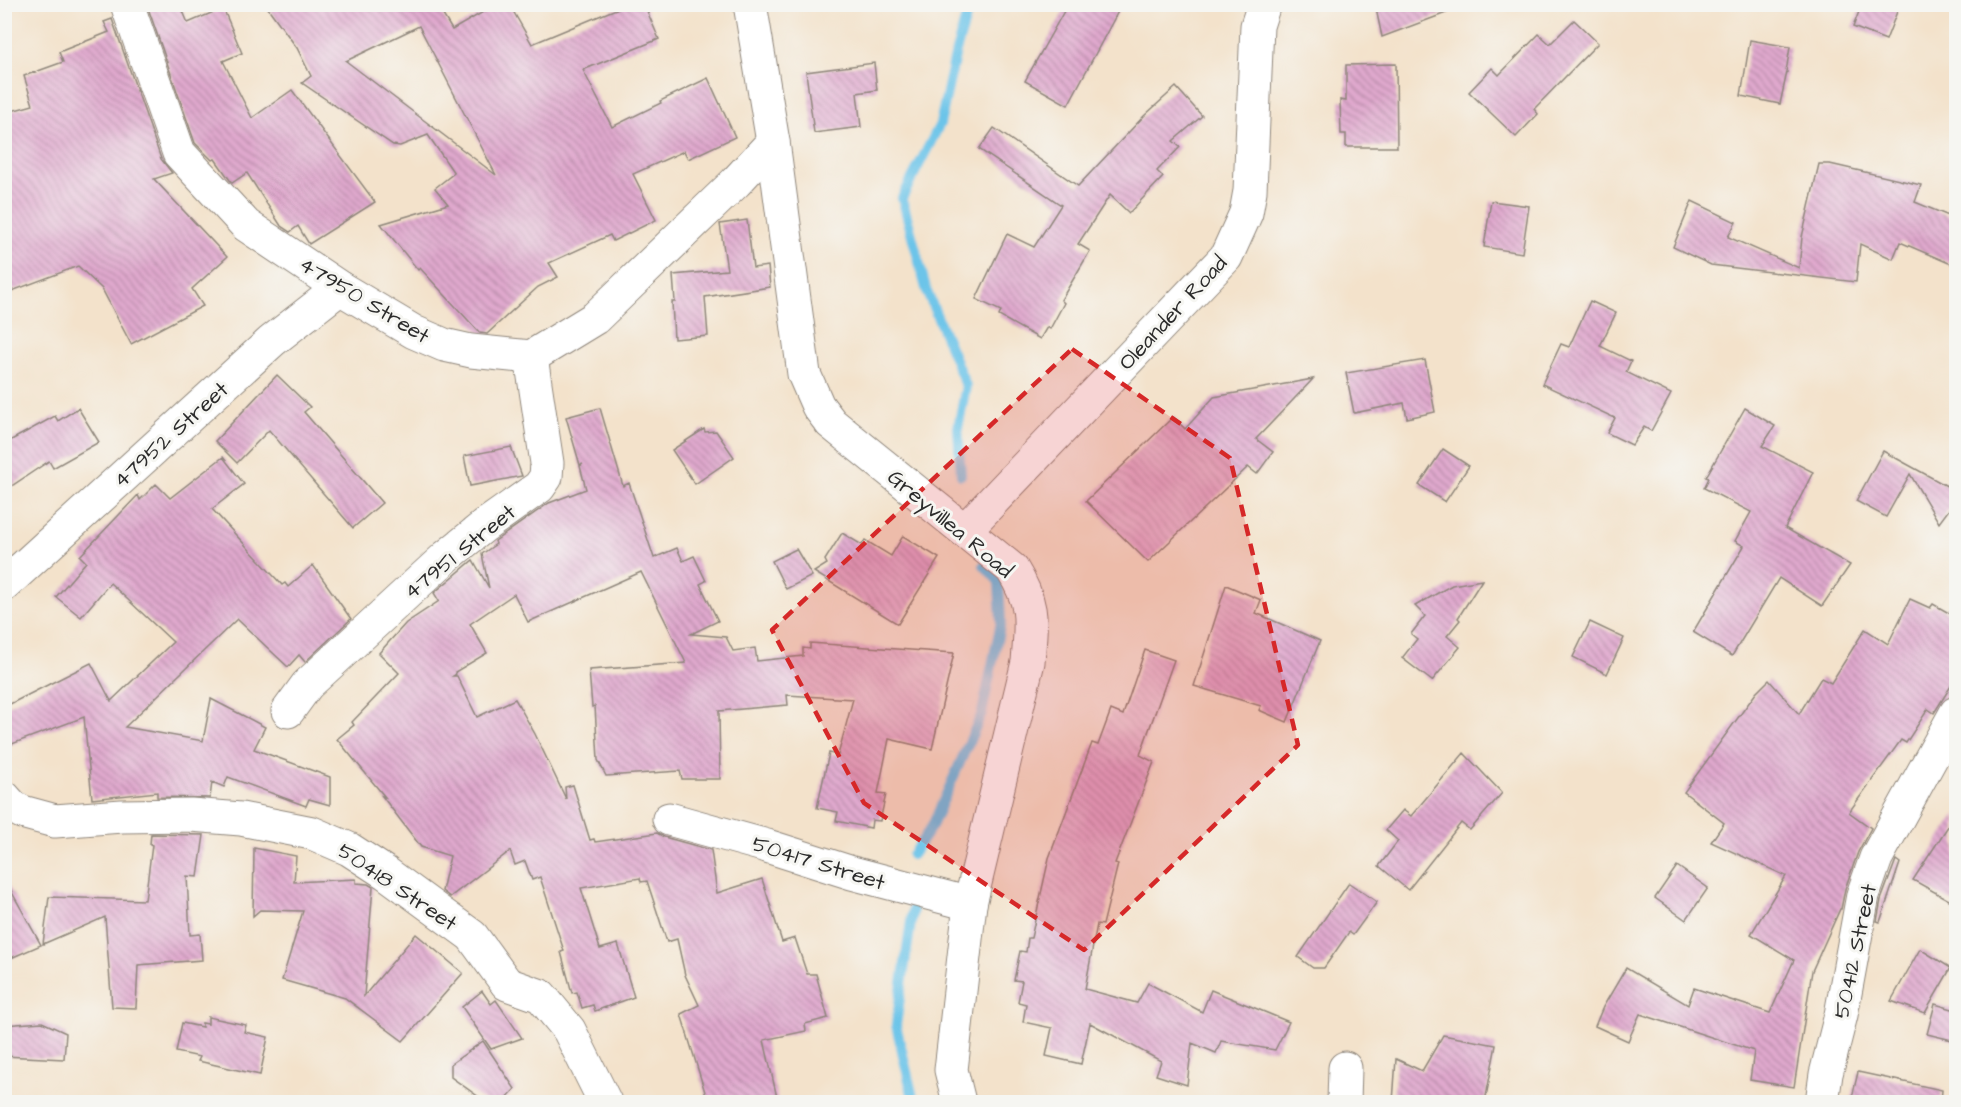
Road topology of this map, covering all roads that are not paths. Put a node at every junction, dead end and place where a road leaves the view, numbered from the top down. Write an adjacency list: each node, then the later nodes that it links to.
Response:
1 (127, 4): 5 (street, 47950 Street)
2 (750, 4): 4 (street, Greyvillea Road)
3 (1264, 4): 7 (street, Oleander Road)
4 (773, 142): 6 (street); 7 (street, Greyvillea Road)
5 (340, 288): 6 (street, 47950 Street); 8 (street, 47952 Street)
6 (531, 357): 9 (street, 47951 Street)
7 (965, 530): 13 (street, Greyvillea Road)
8 (4, 585)
9 (288, 711)
10 (1956, 713): 18 (street, 50412 Street)
11 (4, 797): 15 (street, 50418 Street)
12 (669, 819): 13 (street, 50417 Street)
13 (970, 904): 16 (street, Greyvillea Road)
14 (1345, 1068): 17 (street)
15 (605, 1102)
16 (959, 1102)
17 (1344, 1102)
18 (1822, 1102)

